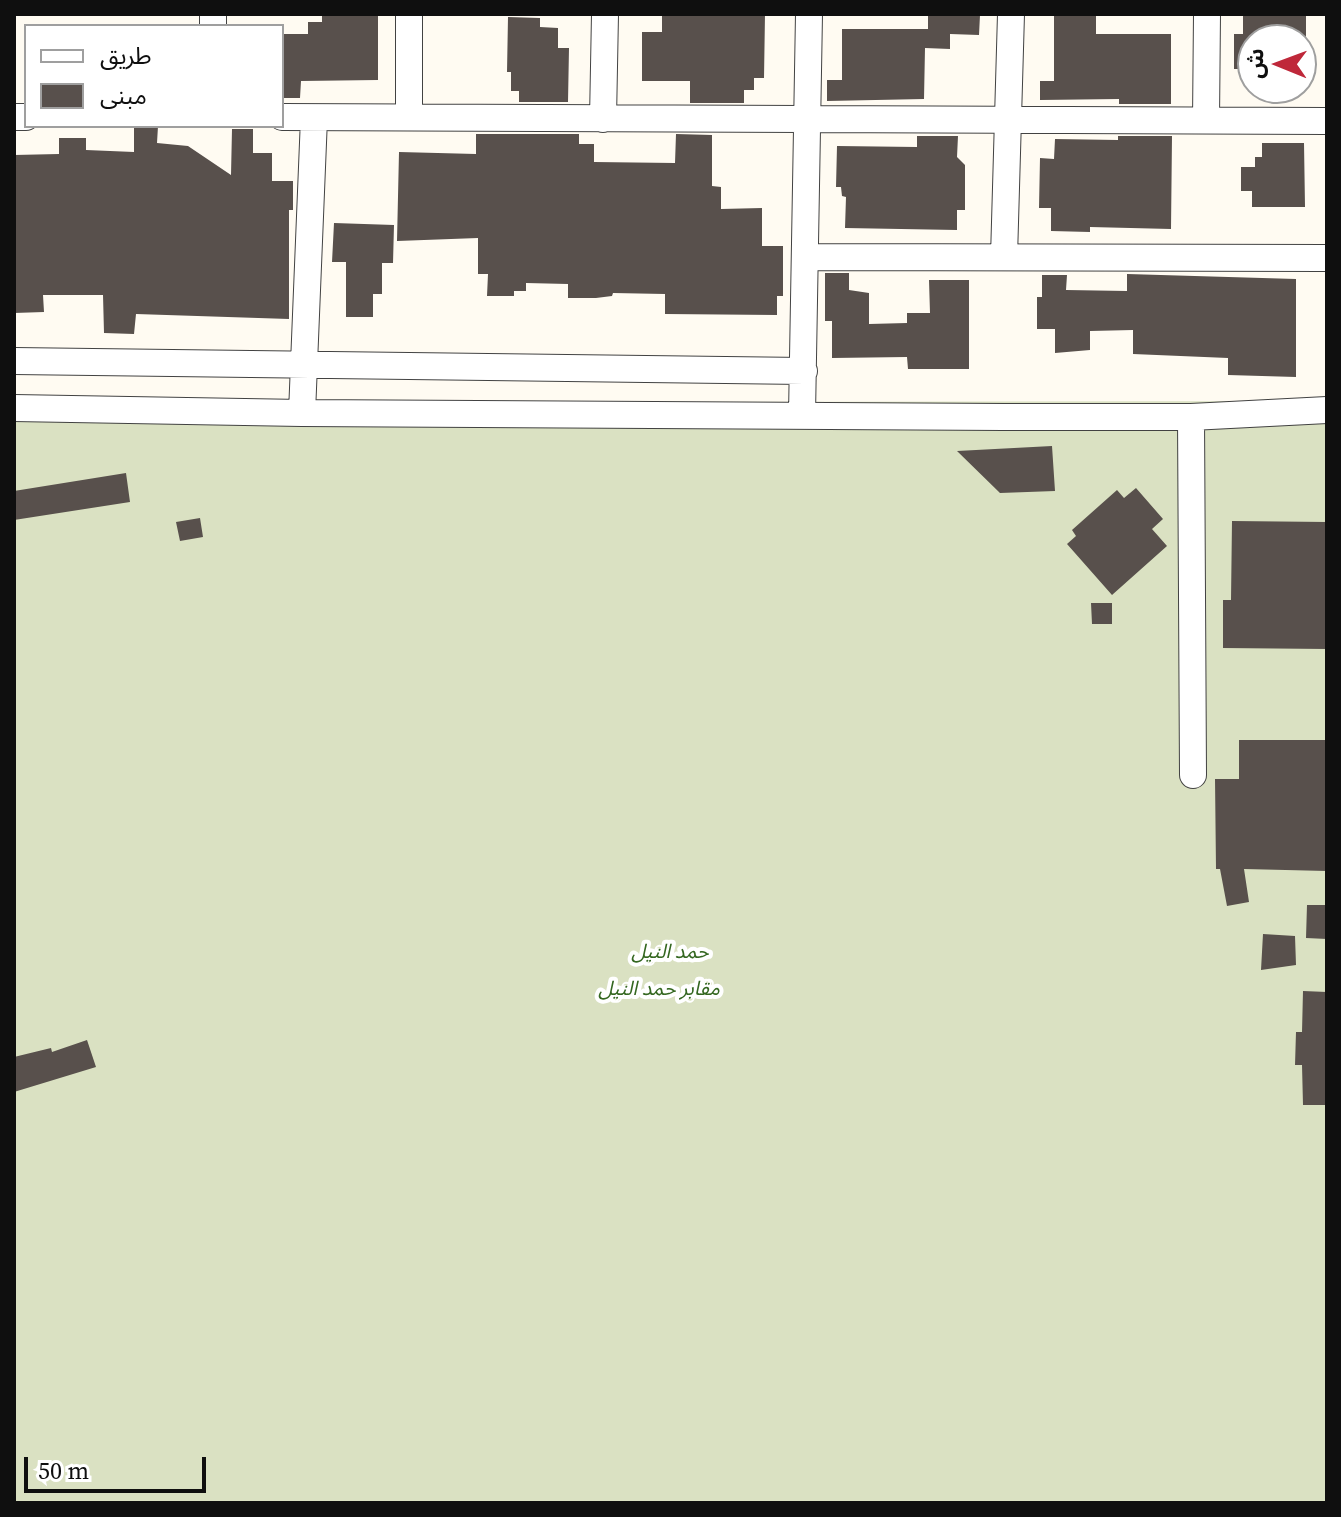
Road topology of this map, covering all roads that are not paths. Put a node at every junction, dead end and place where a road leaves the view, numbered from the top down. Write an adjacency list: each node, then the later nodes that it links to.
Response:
1 (409, 14): 8 (street)
2 (605, 14): 10 (street)
3 (809, 14): 6 (street)
4 (1011, 14): 11 (street)
5 (1207, 14): 12 (street)
6 (807, 116): 10 (street); 11 (street); 14 (street)
7 (284, 117): 9 (street)
8 (409, 117): 9 (street); 10 (street)
9 (314, 118): 18 (street)
10 (603, 119)
11 (1008, 120): 12 (street); 15 (street)
12 (1206, 120): 13 (street)
13 (1327, 121)
14 (807, 257): 15 (street); 19 (street)
15 (1004, 257): 16 (street)
16 (1327, 258)
17 (14, 361): 18 (street)
18 (303, 367): 19 (street); 22 (street)
19 (804, 371): 23 (street)
20 (14, 408): 22 (street)
21 (1327, 410): 24 (street)
22 (302, 413): 23 (street)
23 (802, 415): 24 (street)
24 (1191, 417): 25 (street)
25 (1193, 775)

